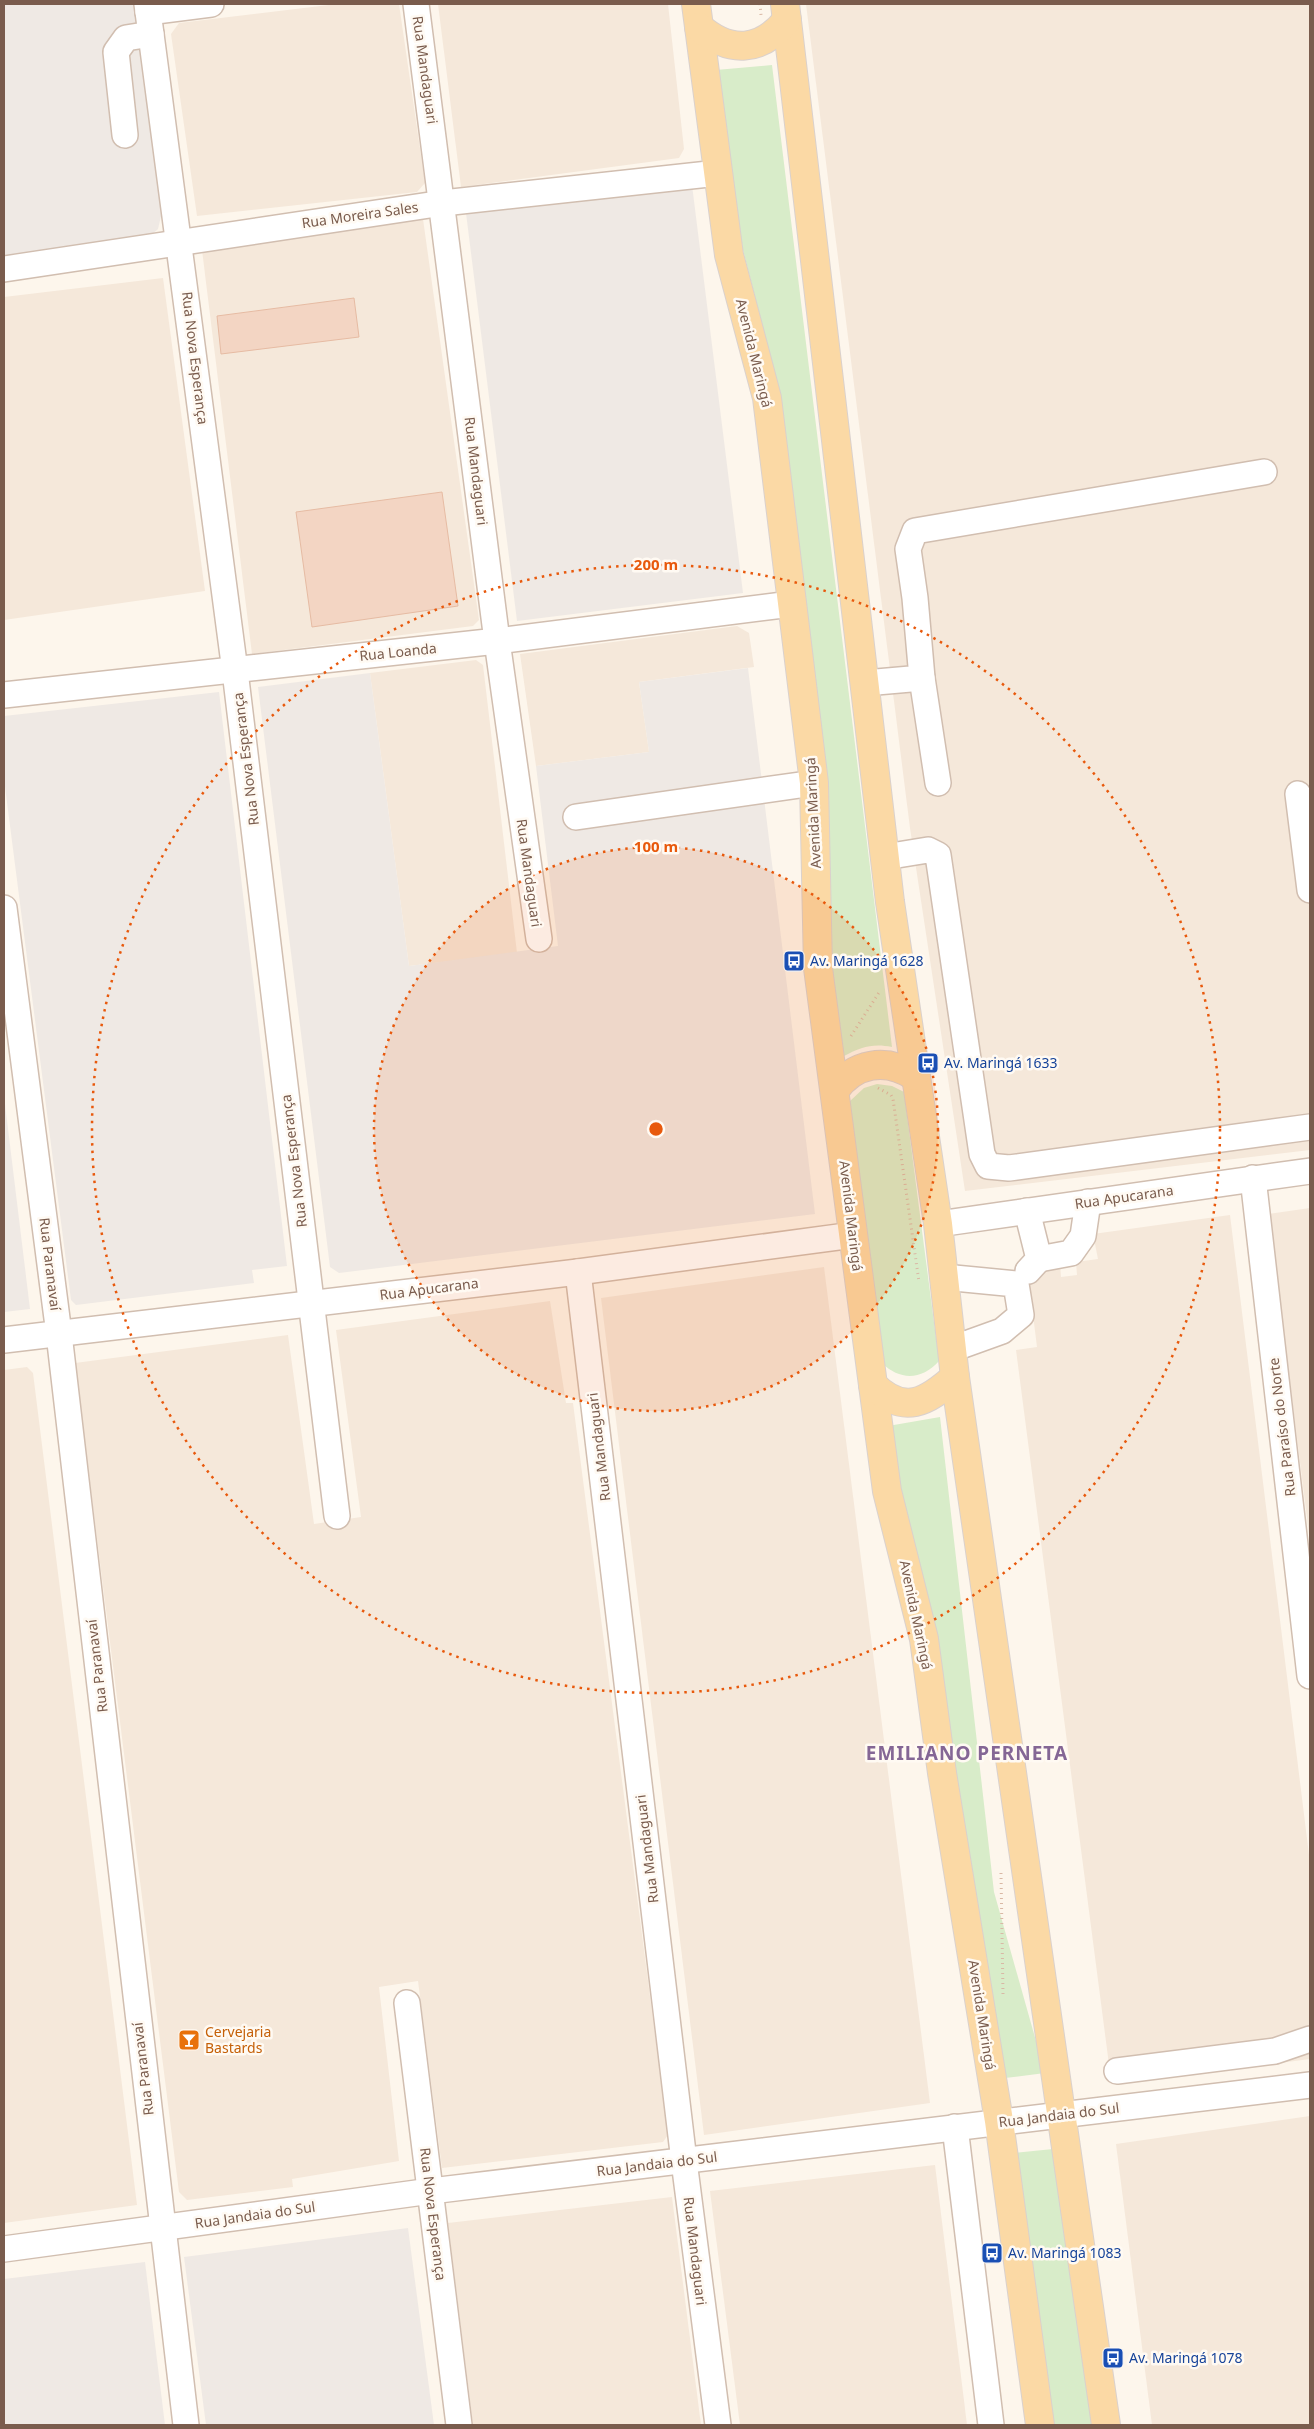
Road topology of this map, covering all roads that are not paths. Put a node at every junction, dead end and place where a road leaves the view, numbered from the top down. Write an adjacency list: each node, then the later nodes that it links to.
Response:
1 (211, 4): 5 (street)
2 (416, 4): 8 (street, Rua Mandaguari)
3 (786, 12): 4 (main road); 16 (main road)
4 (697, 15): 7 (main road, Avenida Maringá)
5 (149, 16): 6 (street); 9 (street, Rua Nova Esperança)
6 (124, 135)
7 (718, 173): 8 (street, Rua Moreira Sales); 12 (main road, Avenida Maringá)
8 (442, 203): 9 (street, Rua Moreira Sales); 13 (street, Rua Mandaguari)
9 (180, 241): 10 (street, Rua Moreira Sales); 14 (street, Rua Nova Esperança)
10 (4, 269)
11 (1264, 472): 15 (street)
12 (791, 604): 13 (street, Rua Loanda); 19 (main road, Avenida Maringá)
13 (497, 641): 14 (street, Rua Loanda); 25 (street, Rua Mandaguari)
14 (235, 670): 17 (street, Rua Loanda); 39 (street, Rua Nova Esperança)
15 (922, 678): 16 (street); 18 (street)
16 (865, 683): 22 (main road)
17 (4, 695)
18 (938, 782)
19 (814, 783): 21 (street); 27 (main road, Avenida Maringá)
20 (1298, 794): 23 (street)
21 (576, 817)
22 (885, 857): 26 (main road); 28 (street)
23 (1310, 890)
24 (4, 908): 40 (street, Rua Paranavaí)
25 (539, 939)
26 (914, 1076): 27 (main road); 33 (main road)
27 (835, 1090): 34 (main road, Avenida Maringá)
28 (1310, 1127)
29 (1310, 1171): 30 (street, Rua Apucarana)
30 (1253, 1178): 31 (street, Rua Apucarana); 46 (street, Rua Paraíso do Norte)
31 (1088, 1202): 32 (street, Rua Apucarana); 35 (street)
32 (1027, 1211): 33 (street, Rua Apucarana); 35 (street)
33 (938, 1224): 37 (main road)
34 (853, 1235): 36 (street, Rua Apucarana); 44 (main road, Avenida Maringá)
35 (1039, 1259): 38 (street)
36 (578, 1272): 39 (street, Rua Apucarana); 54 (street, Rua Mandaguari)
37 (932, 1281): 38 (street); 42 (main road)
38 (1016, 1284): 42 (street)
39 (312, 1303): 40 (street, Rua Apucarana); 45 (street, Rua Nova Esperança)
40 (59, 1334): 41 (street, Rua Apucarana); 56 (street, Rua Paranavaí)
41 (4, 1340)
42 (952, 1349): 43 (main road)
43 (955, 1377): 44 (main road); 51 (main road)
44 (874, 1385): 52 (main road, Avenida Maringá)
45 (338, 1516)
46 (1310, 1676)
47 (407, 2003): 55 (street, Rua Nova Esperança)
48 (1310, 2039): 49 (street)
49 (1117, 2071)
50 (1310, 2085): 51 (street, Rua Jandaia do Sul)
51 (1061, 2114): 52 (street, Rua Jandaia do Sul); 63 (main road)
52 (1000, 2122): 53 (street, Rua Jandaia do Sul); 62 (main road, Avenida Maringá)
53 (955, 2127): 54 (street, Rua Jandaia do Sul); 61 (street)
54 (684, 2161): 55 (street, Rua Jandaia do Sul); 60 (street, Rua Mandaguari)
55 (430, 2191): 56 (street, Rua Jandaia do Sul); 59 (street, Rua Nova Esperança)
56 (162, 2228): 57 (street, Rua Jandaia do Sul); 58 (street, Rua Paranavaí)
57 (4, 2249)
58 (186, 2425)
59 (459, 2425)
60 (718, 2425)
61 (991, 2425)
62 (1040, 2425)
63 (1106, 2425)

